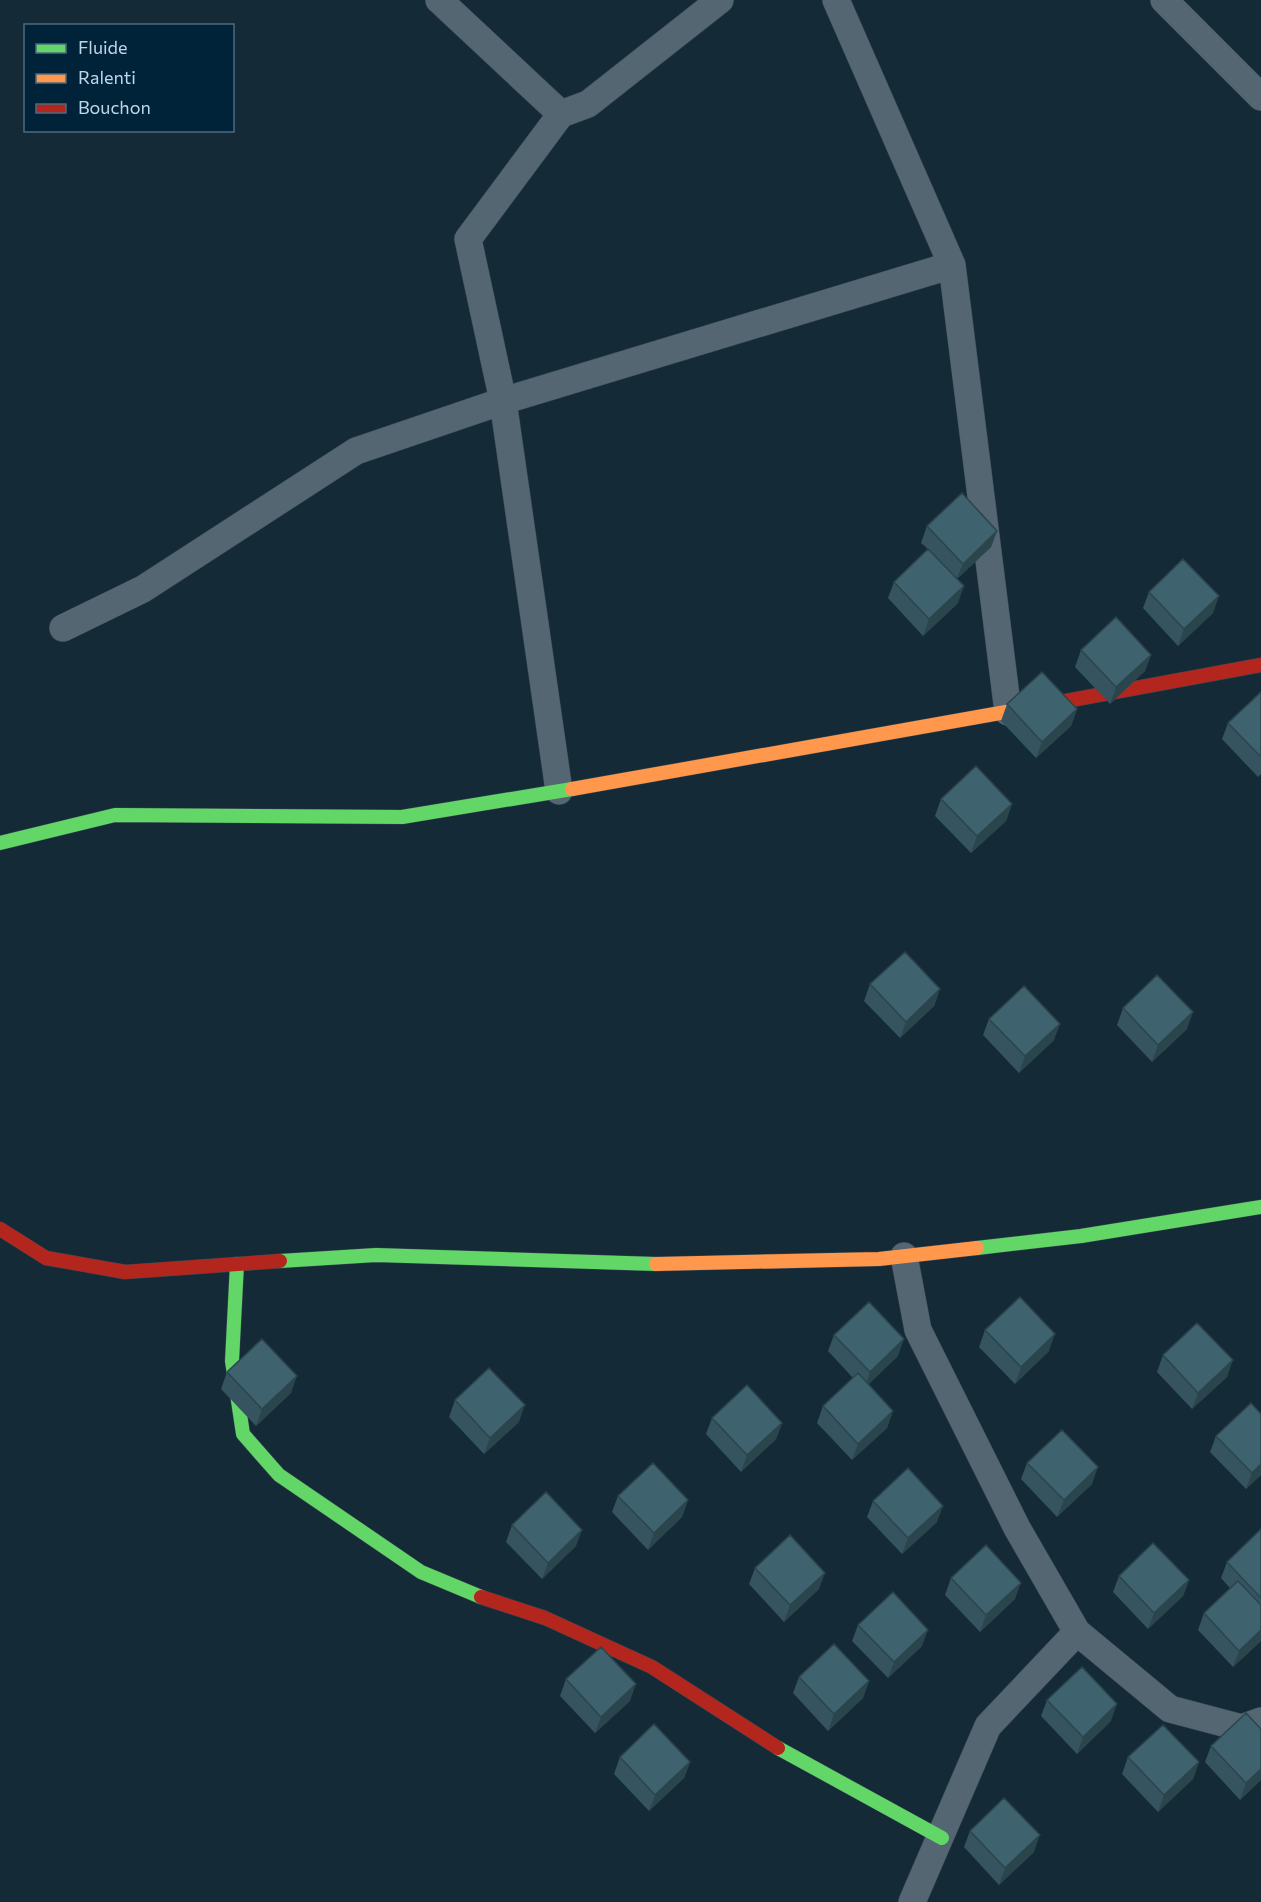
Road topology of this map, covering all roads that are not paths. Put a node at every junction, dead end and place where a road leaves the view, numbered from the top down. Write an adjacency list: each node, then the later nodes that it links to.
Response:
1 (439, 0): 6 (street)
2 (720, 0): 6 (street)
3 (836, 0): 7 (street)
4 (1164, 0): 5 (street)
5 (1261, 97)
6 (561, 114): 8 (street)
7 (952, 265): 8 (street); 11 (street)
8 (503, 401): 9 (street); 12 (street)
9 (63, 628)
10 (1261, 665): 11 (street)
11 (1008, 712): 12 (street)
12 (559, 791): 13 (street)
13 (0, 843)
14 (1261, 1207): 16 (street)
15 (0, 1229): 17 (street)
16 (904, 1256): 17 (street); 18 (street)
17 (237, 1264): 20 (street)
18 (1077, 1632): 19 (street); 20 (street)
19 (1261, 1721)
20 (942, 1838): 21 (street)
21 (912, 1902)

